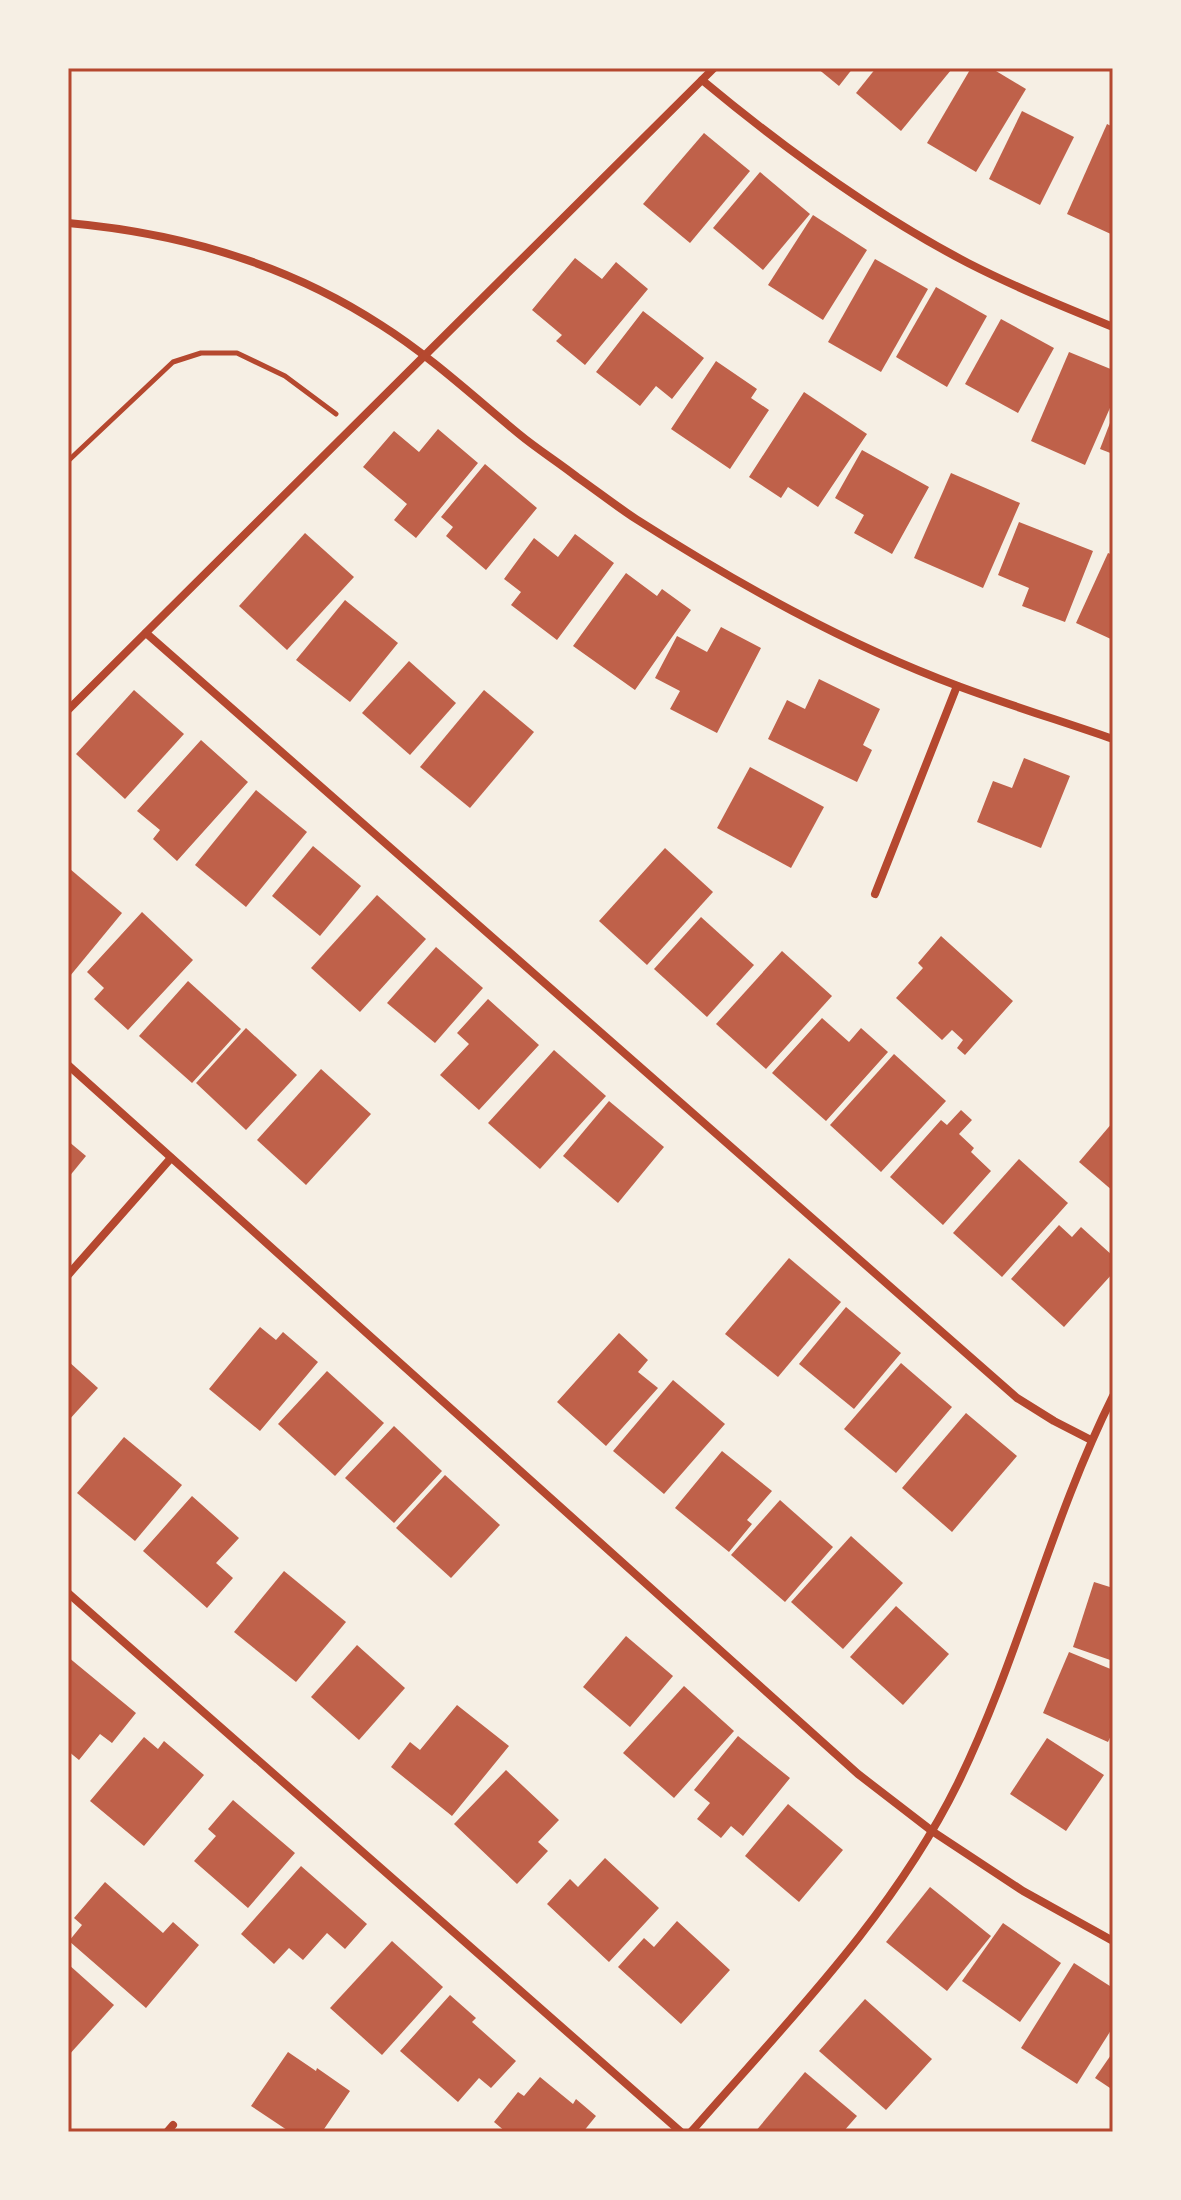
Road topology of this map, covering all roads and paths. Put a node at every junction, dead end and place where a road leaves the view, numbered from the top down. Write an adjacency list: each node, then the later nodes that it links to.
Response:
1 (714, 68): 2 (street)
2 (702, 80): 4 (street); 5 (street)
3 (68, 223): 5 (street)
4 (1113, 327)
5 (425, 356): 6 (street); 9 (street)
6 (353, 427): 7 (path); 8 (street)
7 (68, 461)
8 (146, 633): 10 (street); 17 (street)
9 (957, 686): 11 (street); 12 (street)
10 (68, 710)
11 (1113, 739)
12 (875, 894)
13 (68, 1065): 14 (street)
14 (171, 1158): 15 (street); 19 (street)
15 (68, 1275)
16 (1113, 1396): 17 (street)
17 (1091, 1440): 19 (street)
18 (68, 1593): 21 (street)
19 (932, 1831): 20 (street); 22 (street)
20 (1113, 1941)
21 (681, 2132)
22 (691, 2132)

